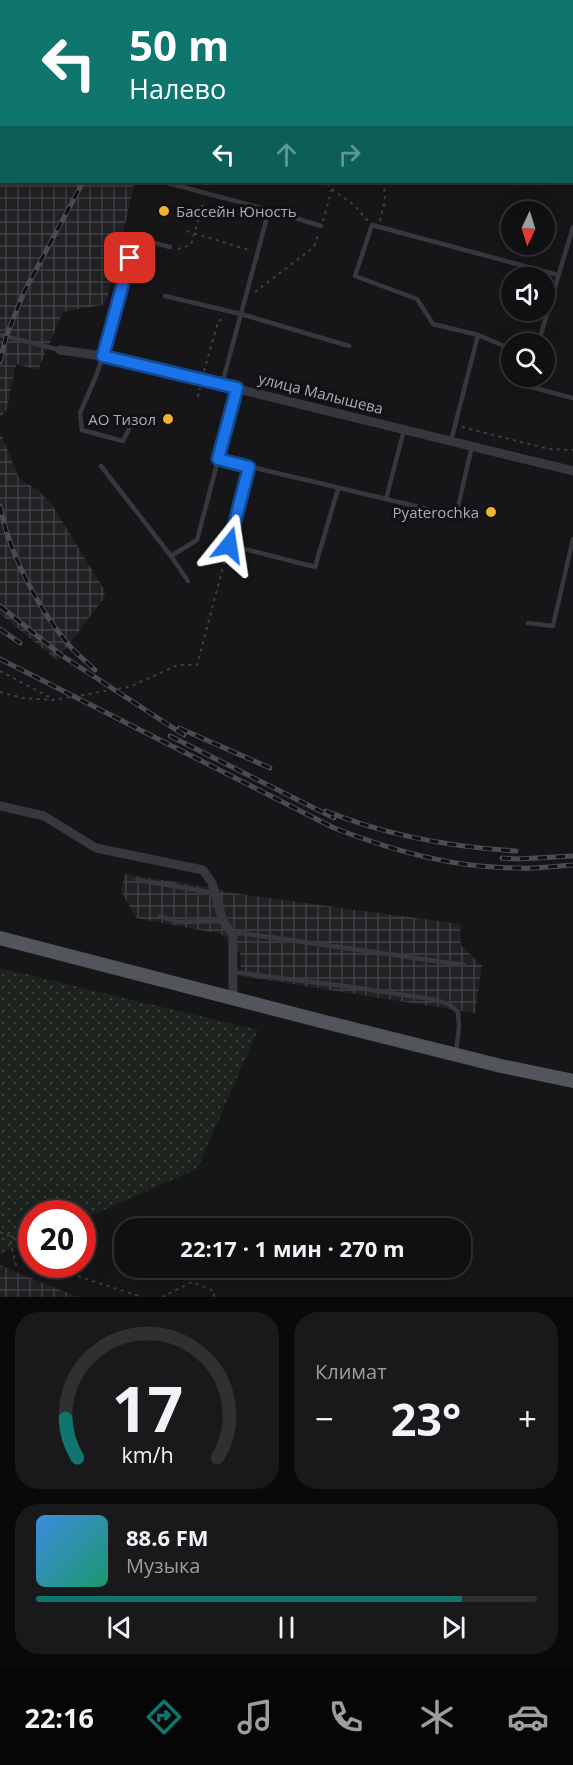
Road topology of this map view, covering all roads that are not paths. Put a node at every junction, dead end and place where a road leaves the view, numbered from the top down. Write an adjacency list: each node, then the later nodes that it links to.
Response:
1 (168, 183): 2 (lane)
2 (269, 210): 3 (lane); 8 (lane)
3 (321, 226)
4 (573, 227): 6 (lane)
5 (170, 246): 15 (lane)
6 (558, 275): 9 (lane); 11 (lane)
7 (165, 296): 8 (lane)
8 (241, 315): 13 (lane); 16 (lane)
9 (541, 333)
10 (0, 334): 14 (lane)
11 (478, 335): 12 (lane); 22 (lane)
12 (501, 345)
13 (349, 346)
14 (60, 350): 15 (street, улица Малышева)
15 (103, 356): 16 (street, улица Малышева); 20 (lane)
16 (222, 384): 18 (street, улица Малышева)
17 (530, 387): 19 (lane)
18 (237, 388): 21 (street, улица Малышева); 24 (lane)
19 (573, 398)
20 (129, 429)
21 (405, 430): 22 (street, улица Малышева); 29 (lane)
22 (451, 441): 23 (street, улица Малышева)
23 (472, 446): 27 (street, улица Малышева); 29 (lane)
24 (218, 459): 26 (lane); 31 (lane)
25 (101, 466): 31 (lane)
26 (249, 467): 28 (lane); 28 (lane)
27 (573, 471)
28 (338, 489): 29 (lane)
29 (386, 499)
30 (573, 539): 33 (lane)
31 (171, 556): 32 (lane)
32 (188, 581)
33 (528, 623)
34 (0, 806): 36 (street)
35 (137, 880): 36 (lane)
36 (215, 893): 38 (street)
37 (160, 916): 38 (lane)
38 (223, 921): 39 (street)
39 (234, 935): 41 (lane); 42 (street)
40 (0, 938): 43 (main road)
41 (464, 965)
42 (233, 972): 43 (street); 44 (lane)
43 (233, 997): 44 (main road)
44 (456, 1054): 45 (main road)
45 (573, 1081)

